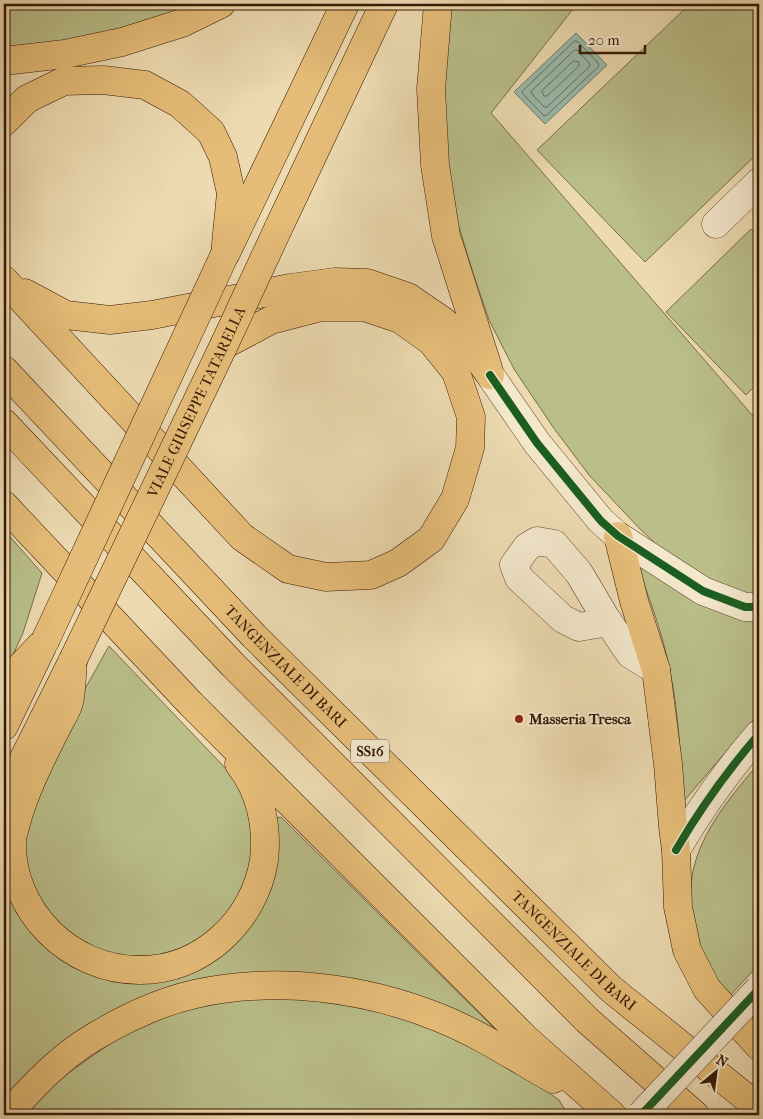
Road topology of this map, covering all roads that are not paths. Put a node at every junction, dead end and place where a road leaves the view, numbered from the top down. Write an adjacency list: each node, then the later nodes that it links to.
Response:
1 (221, 4): 5 (main road)
2 (345, 4): 9 (main road)
3 (384, 4): 11 (main road, VIALE GIUSEPPE TATARELLA, bridge)
4 (438, 4): 13 (main road)
5 (4, 61)
6 (4, 122): 9 (main road)
7 (759, 182): 8 (street)
8 (716, 224)
9 (225, 254): 21 (main road, bridge)
10 (4, 280): 11 (main road); 13 (main road)
11 (224, 346): 22 (main road, VIALE GIUSEPPE TATARELLA, bridge)
12 (4, 370): 32 (main road, TANGENZIALE DI BARI / SS16)
13 (490, 374): 17 (street)
14 (4, 423): 36 (main road, SS16)
15 (4, 505): 18 (main road)
16 (4, 520): 18 (main road)
17 (618, 536): 19 (street); 23 (main road)
18 (51, 556): 25 (main road)
19 (759, 607)
20 (605, 617): 23 (street)
21 (45, 641): 24 (main road); 26 (main road)
22 (73, 660): 25 (main road); 28 (main road, VIALE GIUSEPPE TATARELLA)
23 (656, 670): 29 (main road)
24 (4, 684)
25 (192, 704): 33 (main road)
26 (4, 726)
27 (759, 734): 29 (street)
28 (4, 798)
29 (676, 850): 31 (main road)
30 (759, 989): 35 (street, bridge)
31 (759, 1046)
32 (759, 1108)
33 (606, 1110): 34 (main road)
34 (7, 1115)
35 (641, 1115)
36 (695, 1115)

